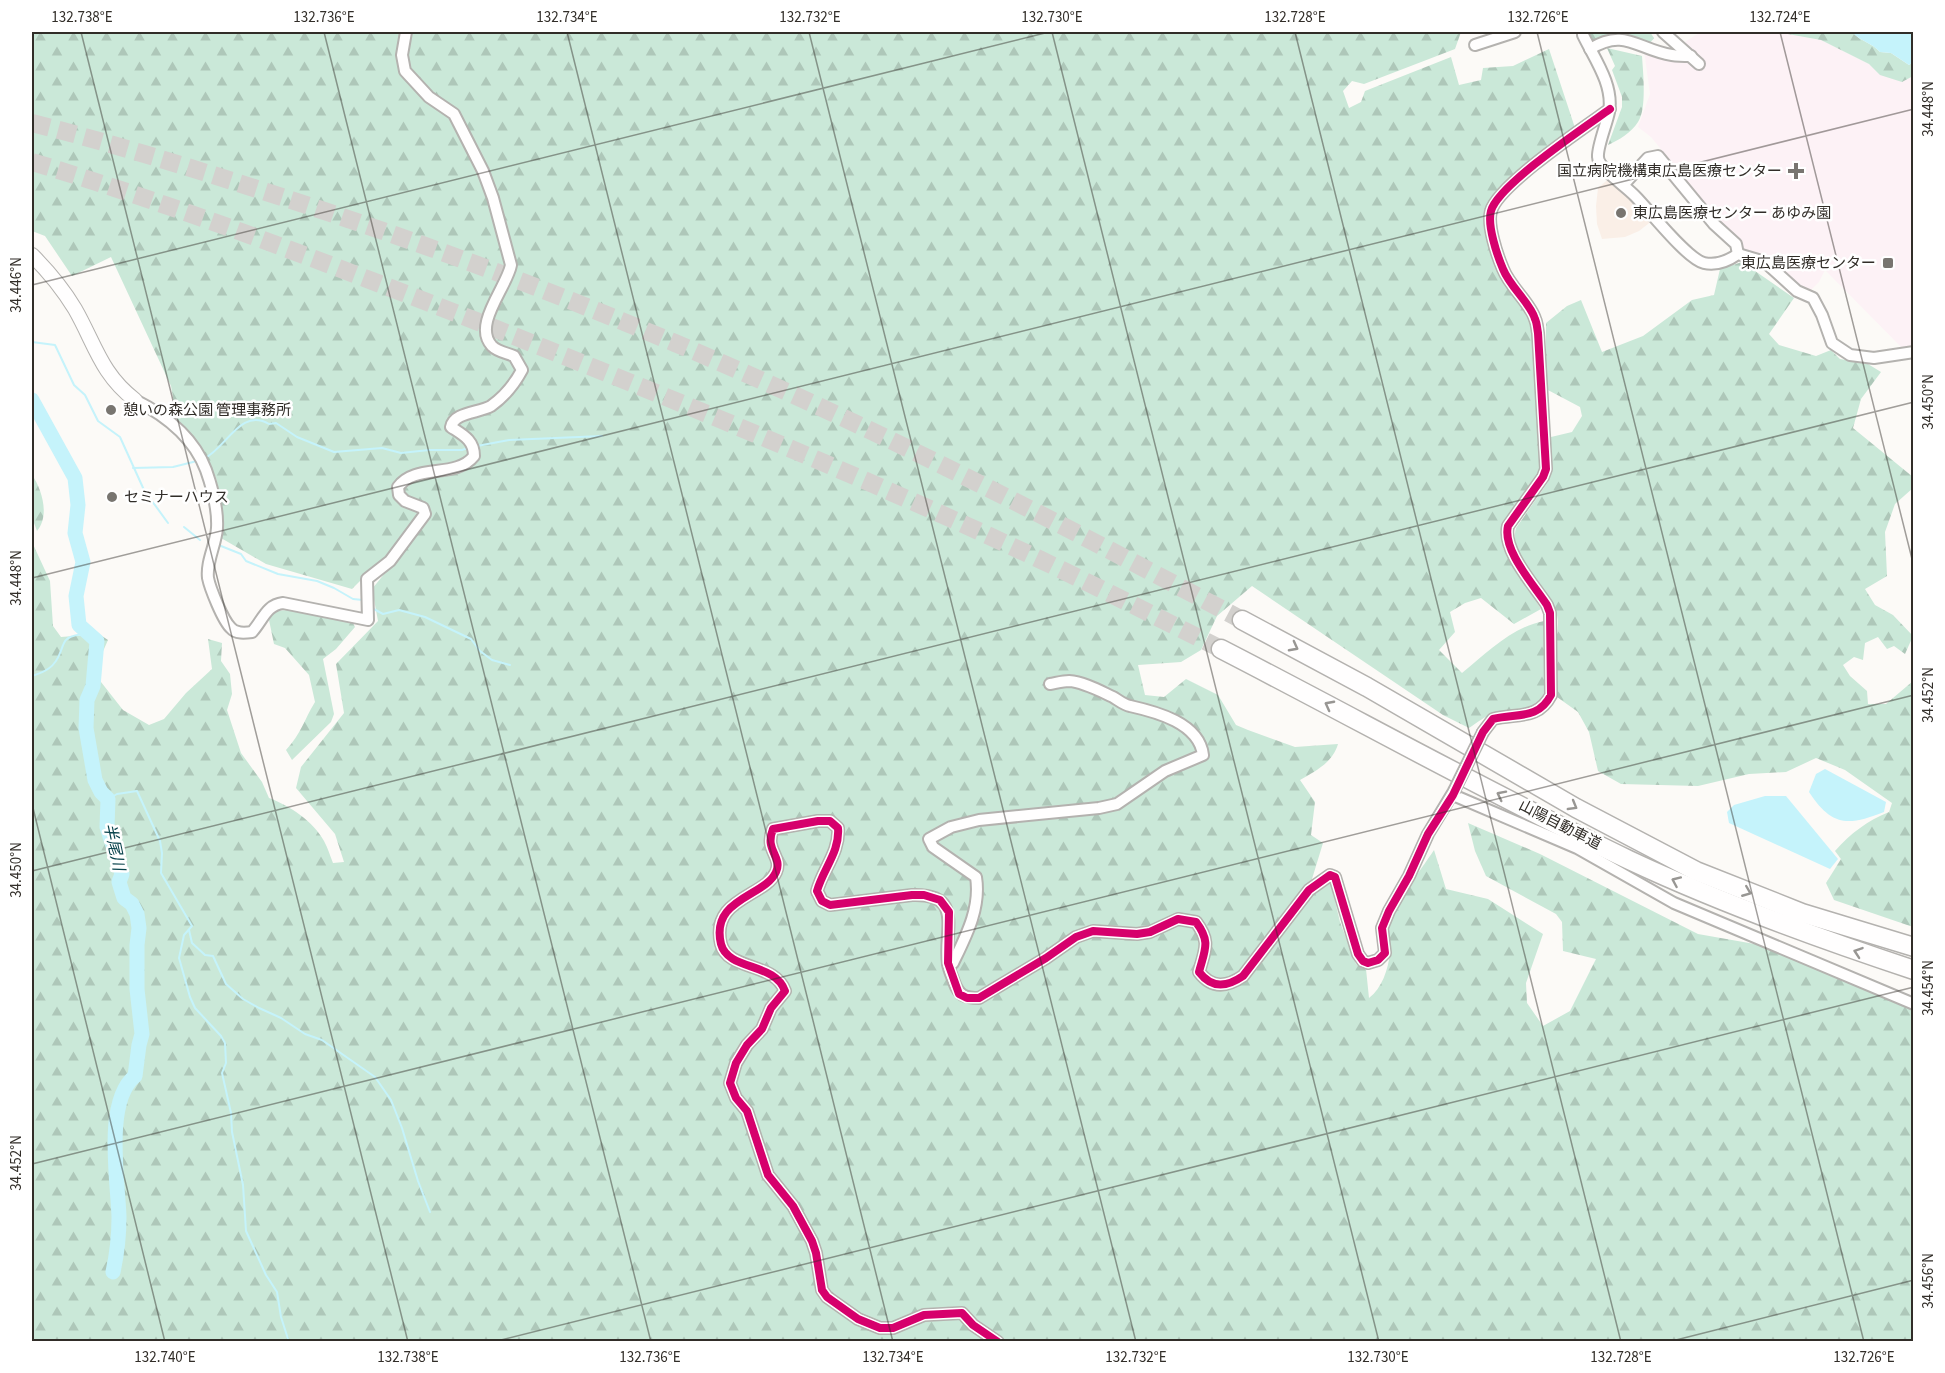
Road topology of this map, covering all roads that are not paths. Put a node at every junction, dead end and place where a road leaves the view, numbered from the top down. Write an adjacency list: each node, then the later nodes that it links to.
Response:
1 (406, 32): 12 (street)
2 (1515, 32): 5 (street)
3 (1583, 32): 6 (street)
4 (1663, 32): 6 (street)
5 (1475, 45)
6 (1590, 49): 7 (street)
7 (1610, 109): 8 (street); 16 (street, bridge)
8 (1624, 184): 9 (street); 9 (street)
9 (1738, 254): 11 (street)
10 (32, 255): 12 (street)
11 (1914, 352)
12 (135, 400)
13 (1242, 620): 17 (highway, 山陽自動車道, one-way to 17)
14 (1221, 649): 19 (highway, 山陽自動車道, one-way to 14)
15 (1050, 684): 18 (street)
16 (1453, 793): 18 (street); 20 (street)
17 (1914, 947)
18 (948, 963): 21 (street)
19 (1914, 970)
20 (1914, 1005)
21 (998, 1341)

